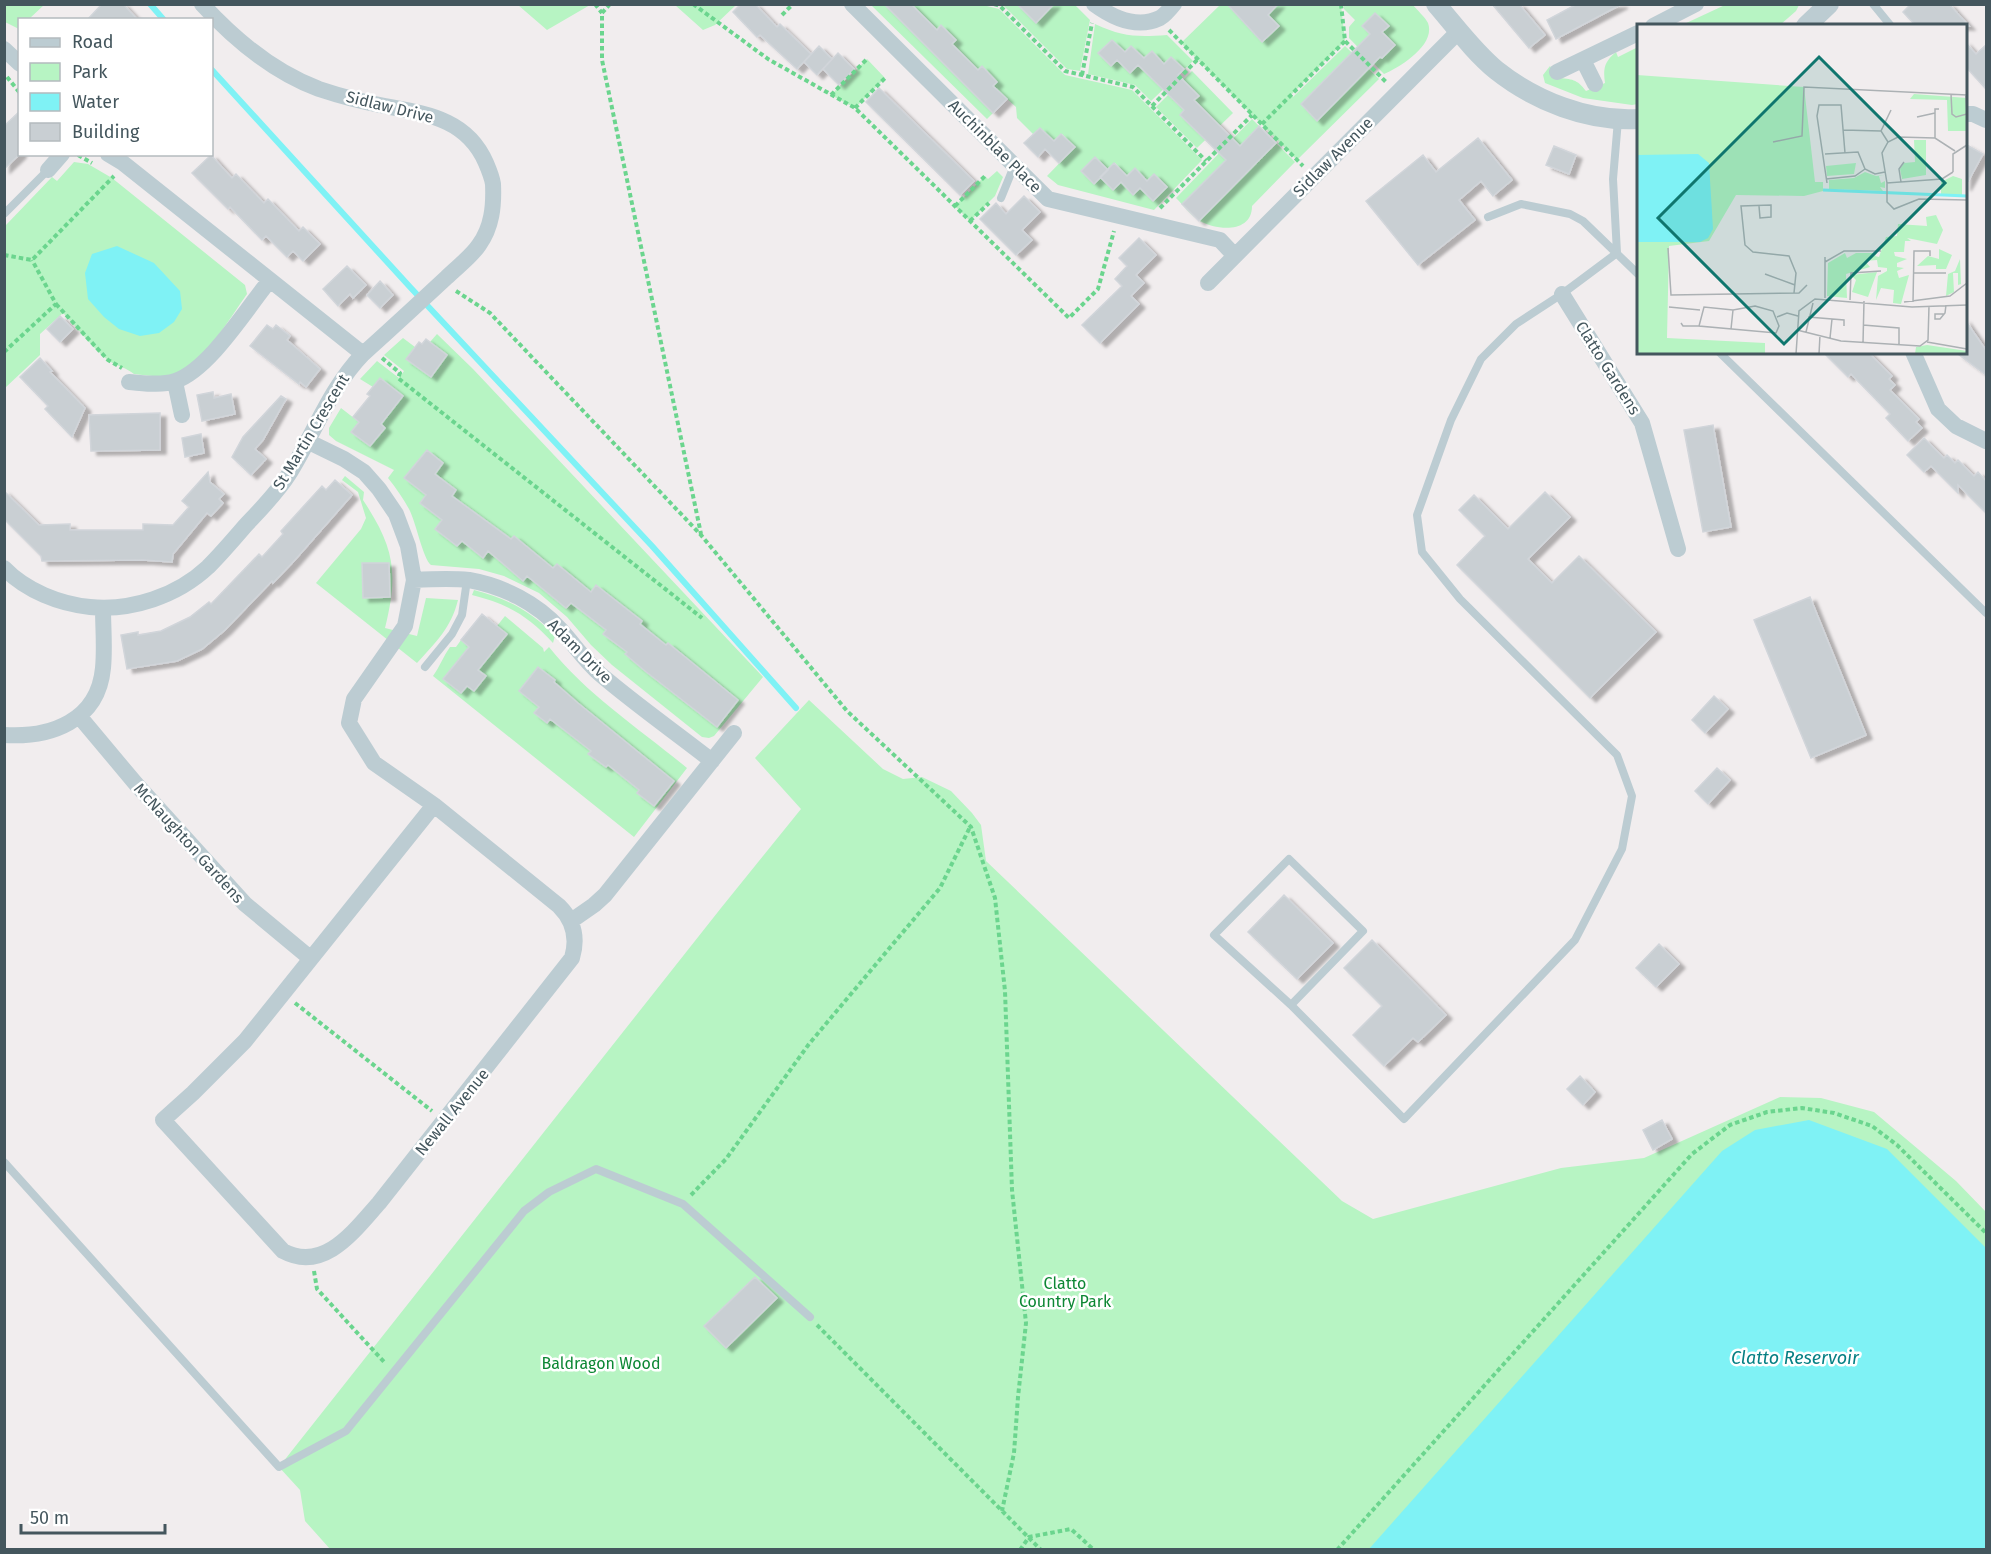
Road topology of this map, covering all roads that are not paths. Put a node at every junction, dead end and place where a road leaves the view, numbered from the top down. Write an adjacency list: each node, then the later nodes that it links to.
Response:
1 (202, 4): 37 (street, Sidlaw Drive)
2 (852, 4): 26 (street, Auchinblae Place)
3 (1174, 4): 7 (street)
4 (1436, 4): 13 (street)
5 (1696, 4): 9 (street)
6 (1873, 4): 12 (lane)
7 (1094, 5)
8 (1828, 5): 11 (street)
9 (1677, 9): 10 (street)
10 (1656, 24)
11 (1808, 24)
12 (1889, 24)
13 (1459, 31): 22 (street); 32 (street, Sidlaw Avenue)
14 (1637, 33): 16 (street)
15 (4, 49): 17 (street)
16 (1583, 60): 18 (street); 19 (street)
17 (18, 62)
18 (1557, 72)
19 (1595, 84)
20 (1967, 114): 23 (street)
21 (1637, 119): 22 (street)
22 (1618, 120): 31 (lane)
23 (1986, 120)
24 (60, 156): 27 (street)
25 (115, 159): 34 (street)
26 (1014, 165): 28 (lane); 32 (street, Auchinblae Place)
27 (48, 170): 29 (lane)
28 (1000, 198)
29 (4, 214)
30 (1488, 217): 31 (lane)
31 (1617, 253): 33 (lane); 36 (lane)
32 (1235, 256): 35 (street, Sidlaw Avenue)
33 (1637, 273)
34 (270, 280): 37 (street); 40 (street)
35 (1208, 283)
36 (1562, 294): 45 (street, Clatto Gardens); 59 (lane)
37 (366, 352): 43 (street, St Martin Crescent)
38 (1721, 354): 50 (lane)
39 (1914, 354): 44 (street)
40 (175, 381): 41 (street); 42 (street)
41 (129, 382)
42 (182, 415)
43 (307, 441): 47 (street); 49 (street, St Martin Crescent)
44 (1986, 441)
45 (1678, 549)
46 (4, 568): 49 (street, St Martin Crescent)
47 (414, 580): 48 (street, Adam Drive); 56 (street)
48 (468, 580): 51 (lane); 55 (street, Adam Drive)
49 (103, 608): 52 (street)
50 (1986, 613)
51 (425, 667)
52 (78, 716): 54 (street); 58 (street, McNaughton Gardens)
53 (734, 733): 55 (street)
54 (4, 735)
55 (712, 761): 57 (street)
56 (434, 805): 57 (street); 58 (street)
57 (571, 921): 58 (street, Newall Avenue)
58 (310, 958)
59 (1291, 1005): 59 (lane)
60 (4, 1162): 61 (lane)
61 (810, 1317)

